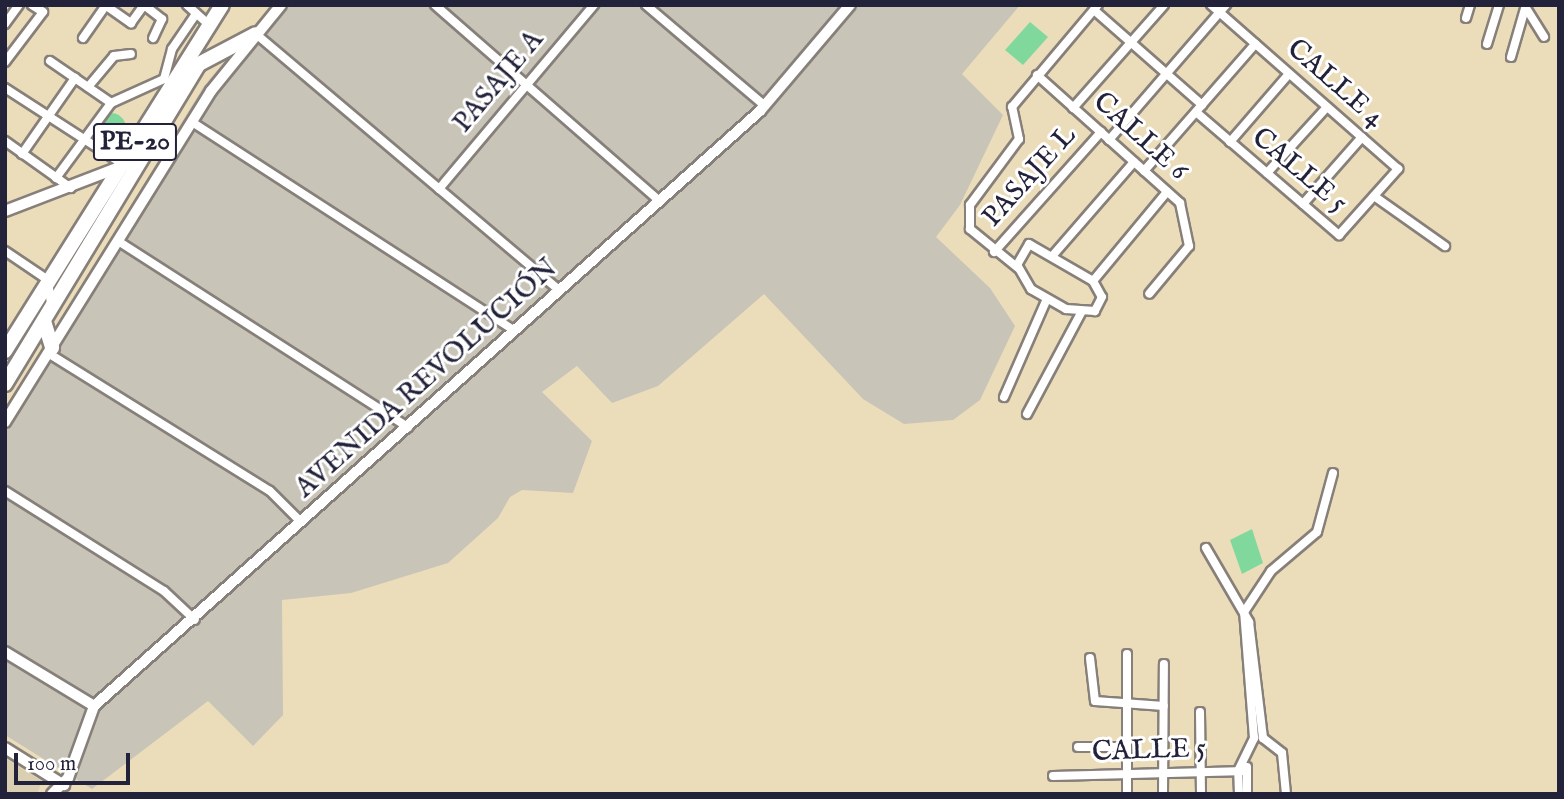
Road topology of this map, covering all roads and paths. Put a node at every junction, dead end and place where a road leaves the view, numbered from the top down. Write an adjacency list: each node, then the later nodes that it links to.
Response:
1 (19, 5): 22 (street)
2 (32, 5): 34 (street)
3 (106, 5): 4 (street); 26 (street)
4 (144, 5): 27 (street)
5 (187, 5): 20 (street)
6 (222, 5): 23 (highway, PE-20)
7 (281, 5): 24 (street)
8 (435, 5): 39 (street)
9 (594, 5): 39 (street, PASAJE A)
10 (646, 5): 43 (street)
11 (850, 5): 43 (street, AVENIDA REVOLUCIÓN)
12 (1164, 5): 28 (street)
13 (1211, 5): 19 (street, CALLE 4)
14 (1226, 5): 19 (street)
15 (1470, 5): 21 (street)
16 (1499, 5): 30 (street)
17 (1526, 6): 25 (street); 32 (street)
18 (1096, 7): 28 (street, CALLE 5); 37 (street)
19 (1220, 13): 29 (street, CALLE 4); 35 (street)
20 (197, 14): 23 (street); 42 (street)
21 (1466, 18)
22 (5, 24)
23 (208, 24): 55 (highway, PE-20)
24 (256, 34): 48 (street); 55 (highway, PE-20); 63 (street)
25 (1544, 37)
26 (83, 38)
27 (153, 38)
28 (1131, 42): 35 (street, CALLE 5); 45 (street)
29 (1255, 44): 36 (street, CALLE 4); 46 (street)
30 (1487, 44)
31 (131, 54): 40 (street)
32 (1511, 57)
33 (50, 61): 38 (street)
34 (5, 62)
35 (1167, 73): 46 (street, CALLE 5); 51 (street)
36 (1289, 74): 44 (street, CALLE 4); 54 (street, CALLE 5)
37 (1037, 75): 45 (street, CALLE 6); 73 (street)
38 (75, 78): 40 (street); 47 (street)
39 (527, 85): 63 (street, PASAJE A); 67 (street)
40 (88, 87): 42 (street)
41 (5, 88): 47 (street)
42 (111, 103): 53 (street)
43 (765, 106): 67 (street, AVENIDA REVOLUCIÓN)
44 (1327, 107): 50 (street, CALLE 4); 60 (street)
45 (1073, 108): 49 (street, CALLE 6)
46 (1199, 108): 54 (street, CALLE 5); 59 (street)
47 (46, 117): 53 (street); 56 (street)
48 (192, 122): 70 (street); 83 (street)
49 (1101, 132): 51 (street, CALLE 6); 73 (street, PASAJE L)
50 (1362, 137): 66 (street, CALLE 4); 68 (street)
51 (1109, 140): 57 (street, CALLE 6)
52 (5, 141): 56 (street)
53 (82, 142): 58 (street); 61 (street)
54 (1230, 142): 60 (street, CALLE 5)
55 (143, 144): 58 (highway, PE-20); 62 (highway, PE-20)
56 (22, 154): 61 (street)
57 (1134, 162): 59 (street, CALLE 6); 74 (street)
58 (118, 169): 62 (highway); 64 (street); 76 (highway, PE-20)
59 (1144, 171): 65 (street, CALLE 6)
60 (1266, 173): 68 (street, CALLE 5)
61 (56, 178): 64 (street)
62 (131, 178): 82 (highway, PE-20)
63 (439, 189): 78 (street)
64 (73, 190): 69 (street)
65 (1167, 192): 77 (street); 79 (street, CALLE 6)
66 (1374, 196): 68 (street, CALLE 5); 71 (street)
67 (660, 201): 78 (street, AVENIDA REVOLUCIÓN)
68 (1303, 204)
69 (5, 211)
70 (118, 241): 84 (street); 90 (street)
71 (1445, 246)
72 (5, 251): 76 (street)
73 (994, 252): 75 (street)
74 (1054, 254): 75 (street); 77 (street)
75 (1018, 268): 80 (street)
76 (48, 280): 82 (street); 85 (highway, PE-20)
77 (1093, 281): 81 (street)
78 (560, 291): 83 (street, AVENIDA REVOLUCIÓN)
79 (1149, 294)
80 (1046, 301): 81 (street); 87 (street)
81 (1081, 313): 88 (street)
82 (48, 314): 84 (highway); 86 (highway, PE-20)
83 (513, 330): 90 (street, AVENIDA REVOLUCIÓN)
84 (50, 350): 89 (street); 93 (street)
85 (5, 351)
86 (5, 384)
87 (1004, 397)
88 (1027, 414)
89 (5, 422)
90 (408, 428): 93 (street, AVENIDA REVOLUCIÓN)
91 (1333, 473): 95 (street)
92 (5, 491): 96 (street)
93 (301, 522): 96 (street, AVENIDA REVOLUCIÓN)
94 (1206, 548): 95 (street)
95 (1244, 612): 105 (street); 105 (street)
96 (195, 620): 102 (street, AVENIDA REVOLUCIÓN)
97 (5, 652): 102 (street)
98 (1127, 654): 101 (street)
99 (1090, 658): 101 (street)
100 (1164, 664): 103 (street)
101 (1127, 704): 103 (street); 107 (street)
102 (94, 706): 114 (street, AVENIDA REVOLUCIÓN)
103 (1164, 706): 112 (street)
104 (1200, 712): 110 (street)
105 (1259, 738): 109 (street); 121 (street)
106 (1078, 747): 107 (street)
107 (1127, 747): 113 (street)
108 (5, 748): 114 (street)
109 (1243, 771): 110 (street, CALLE 5); 119 (street); 120 (street)
110 (1200, 772): 112 (street, CALLE 5); 118 (street)
111 (1053, 775): 113 (street, CALLE 5)
112 (1162, 775): 113 (street, CALLE 5); 117 (street)
113 (1126, 778): 116 (street)
114 (64, 785): 115 (street)
115 (52, 794)
116 (1127, 794)
117 (1163, 794)
118 (1201, 794)
119 (1239, 794)
120 (1247, 794)
121 (1286, 794)

